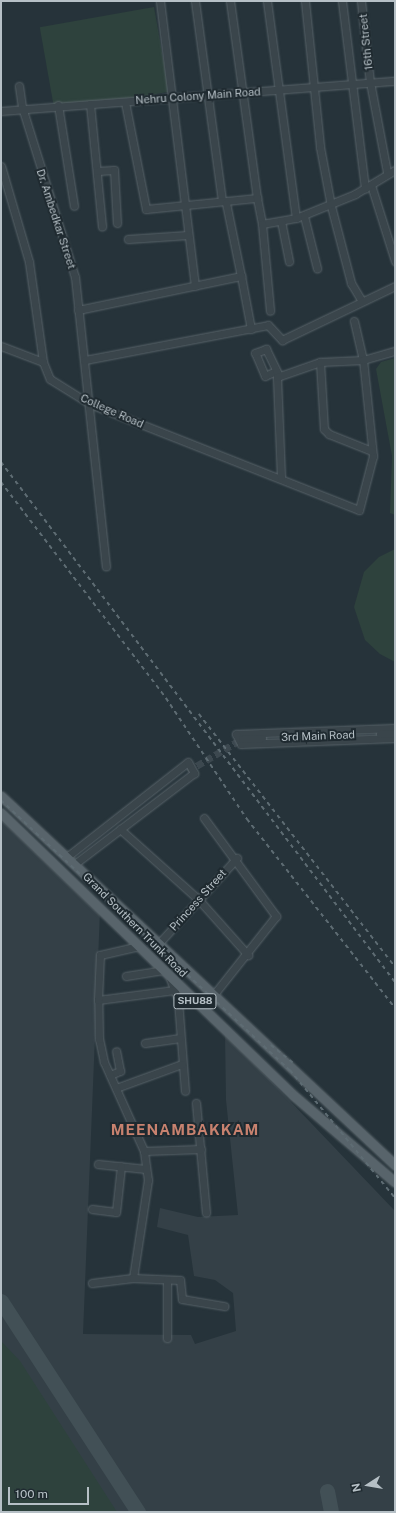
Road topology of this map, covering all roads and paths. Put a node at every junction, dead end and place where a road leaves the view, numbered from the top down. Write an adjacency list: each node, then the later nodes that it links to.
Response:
1 (160, 1): 16 (street)
2 (195, 1): 15 (street)
3 (230, 1): 14 (street)
4 (267, 1): 13 (street)
5 (305, 1): 12 (street)
6 (342, 1): 10 (street)
7 (362, 1): 9 (street, 16th Street)
8 (395, 81): 9 (street, Nehru Colony Main Road)
9 (370, 82): 10 (street, Nehru Colony Main Road); 25 (street, 16th Street)
10 (350, 84): 12 (street, Nehru Colony Main Road); 26 (street)
11 (19, 86): 20 (street, Dr. Ambedkar Street)
12 (314, 86): 13 (street, Nehru Colony Main Road); 31 (street)
13 (278, 90): 14 (street, Nehru Colony Main Road); 32 (street)
14 (242, 93): 15 (street, Nehru Colony Main Road); 27 (street)
15 (207, 96): 16 (street, Nehru Colony Main Road); 28 (street)
16 (172, 99): 17 (street, Nehru Colony Main Road); 29 (street)
17 (125, 102): 18 (street, Nehru Colony Main Road); 29 (street)
18 (90, 104): 19 (street, Nehru Colony Main Road); 24 (street)
19 (58, 105): 20 (street, Nehru Colony Main Road); 30 (street)
20 (22, 107): 21 (street, Nehru Colony Main Road); 46 (street, Dr. Ambedkar Street)
21 (1, 111)
22 (1, 166): 54 (street, College Road)
23 (395, 170): 25 (street)
24 (97, 171): 34 (street); 36 (street)
25 (386, 172): 26 (street)
26 (368, 187): 31 (street); 40 (street)
27 (257, 198): 28 (street); 35 (street)
28 (224, 202): 29 (street); 42 (street)
29 (184, 205): 37 (street)
30 (74, 206)
31 (331, 206): 32 (street); 45 (street)
32 (300, 217): 33 (street); 41 (street)
33 (281, 221): 35 (street); 39 (street)
34 (117, 223)
35 (262, 224): 47 (street)
36 (102, 226)
37 (188, 235): 38 (street); 43 (street)
38 (128, 239)
39 (289, 261)
40 (395, 261)
41 (317, 268)
42 (241, 276): 43 (street); 49 (street)
43 (195, 286): 46 (street)
44 (395, 286): 45 (street)
45 (362, 301): 49 (street)
46 (78, 310): 52 (street, Dr. Ambedkar Street)
47 (270, 311)
48 (354, 321): 53 (street)
49 (251, 329): 52 (street)
50 (1, 346): 54 (street)
51 (395, 351): 53 (street)
52 (85, 360): 56 (street, Dr. Ambedkar Street)
53 (363, 360): 55 (street); 57 (street)
54 (43, 362): 56 (street, College Road)
55 (320, 362): 57 (street); 58 (street)
56 (90, 404): 58 (street, College Road); 59 (street, Dr. Ambedkar Street)
57 (372, 451): 58 (street, College Road)
58 (281, 477)
59 (106, 566)
60 (395, 728): 62 (street)
61 (395, 733): 63 (street, 3rd Main Road)
62 (395, 738)
63 (242, 739)
64 (188, 771): 70 (street)
65 (1, 796): 70 (main road, Grand Southern Trunk Road / SHU88)
66 (1, 813): 73 (main road, Grand Southern Trunk Road / SHU88)
67 (204, 818): 69 (street)
68 (120, 829): 70 (street); 70 (street); 71 (street)
69 (237, 858): 71 (street, Princess Street); 74 (street)
70 (72, 859): 72 (main road, Grand Southern Trunk Road / SHU88)
71 (199, 900): 72 (street, Princess Street); 74 (street)
72 (160, 942): 78 (main road, Grand Southern Trunk Road / SHU88)
73 (138, 946): 75 (main road, Grand Southern Trunk Road / SHU88); 79 (street)
74 (248, 955): 78 (street)
75 (165, 973): 76 (street); 77 (street); 94 (main road, Grand Southern Trunk Road / SHU88)
76 (126, 976)
77 (174, 990): 79 (street); 80 (street)
78 (215, 993): 91 (main road, Grand Southern Trunk Road / SHU88)
79 (98, 1000): 84 (street)
80 (179, 1038): 81 (street); 83 (street)
81 (145, 1043)
82 (116, 1051): 84 (street)
83 (182, 1064): 85 (street); 86 (street)
84 (110, 1076): 85 (street)
85 (116, 1088): 89 (street)
86 (185, 1091)
87 (196, 1103): 88 (street)
88 (201, 1149): 89 (street); 96 (street)
89 (144, 1150): 93 (street)
90 (98, 1164): 92 (street)
91 (395, 1164)
92 (121, 1166): 93 (street); 95 (street)
93 (146, 1169): 97 (street)
94 (395, 1182)
95 (92, 1209)
96 (206, 1213)
97 (133, 1278): 98 (street); 99 (street)
98 (167, 1280): 100 (street); 101 (street)
99 (92, 1283)
100 (224, 1306)
101 (167, 1338)

